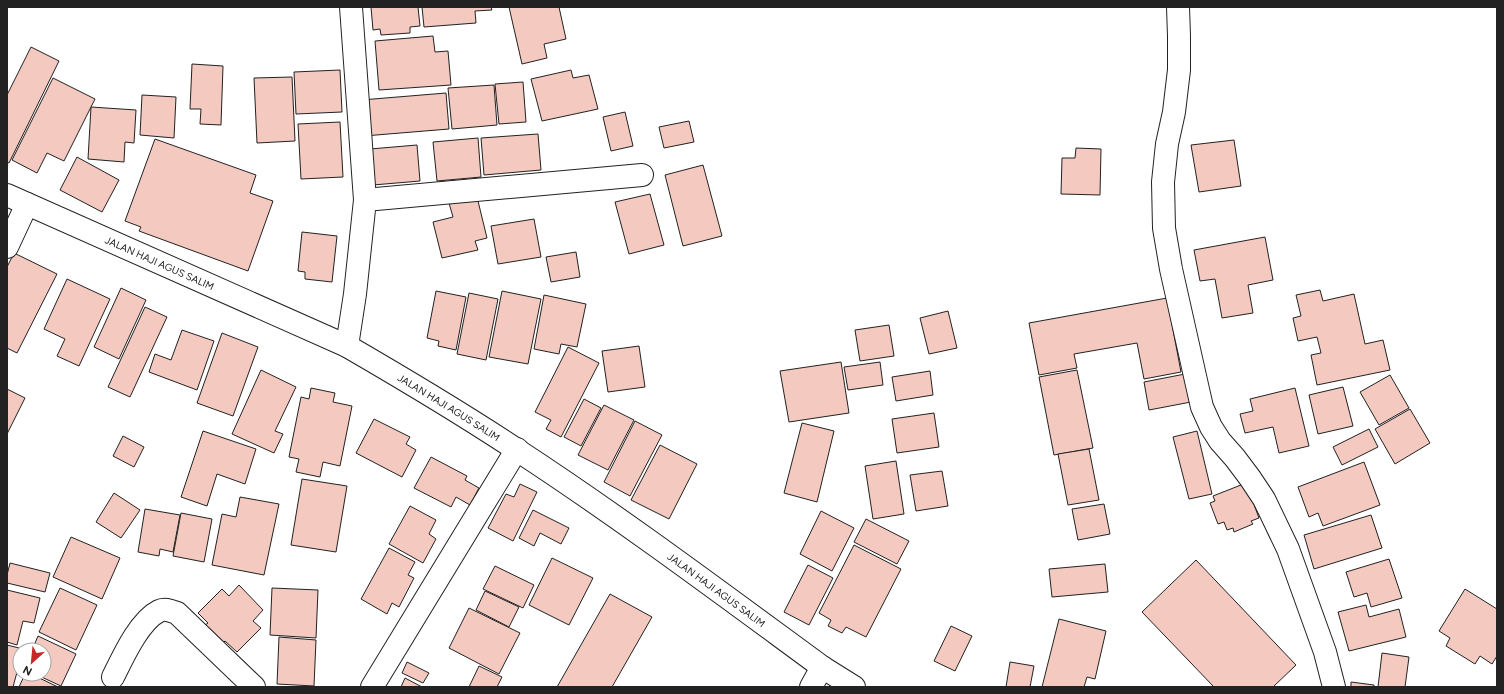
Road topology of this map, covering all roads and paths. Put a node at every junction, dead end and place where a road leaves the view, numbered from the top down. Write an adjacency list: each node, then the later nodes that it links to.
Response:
1 (351, 7): 5 (street)
2 (1178, 7): 16 (street)
3 (642, 175): 5 (street)
4 (7, 195): 6 (street, JALAN HAJI AGUS SALIM)
5 (365, 200): 8 (street)
6 (27, 204): 7 (street); 8 (street, JALAN HAJI AGUS SALIM)
7 (7, 247)
8 (347, 346): 9 (street, JALAN HAJI AGUS SALIM)
9 (516, 449): 10 (street, JALAN HAJI AGUS SALIM); 13 (street)
10 (822, 667): 14 (street); 15 (street, JALAN HAJI AGUS SALIM)
11 (113, 677): 12 (street)
12 (254, 687)
13 (372, 687)
14 (811, 687)
15 (854, 687)
16 (1334, 687)

